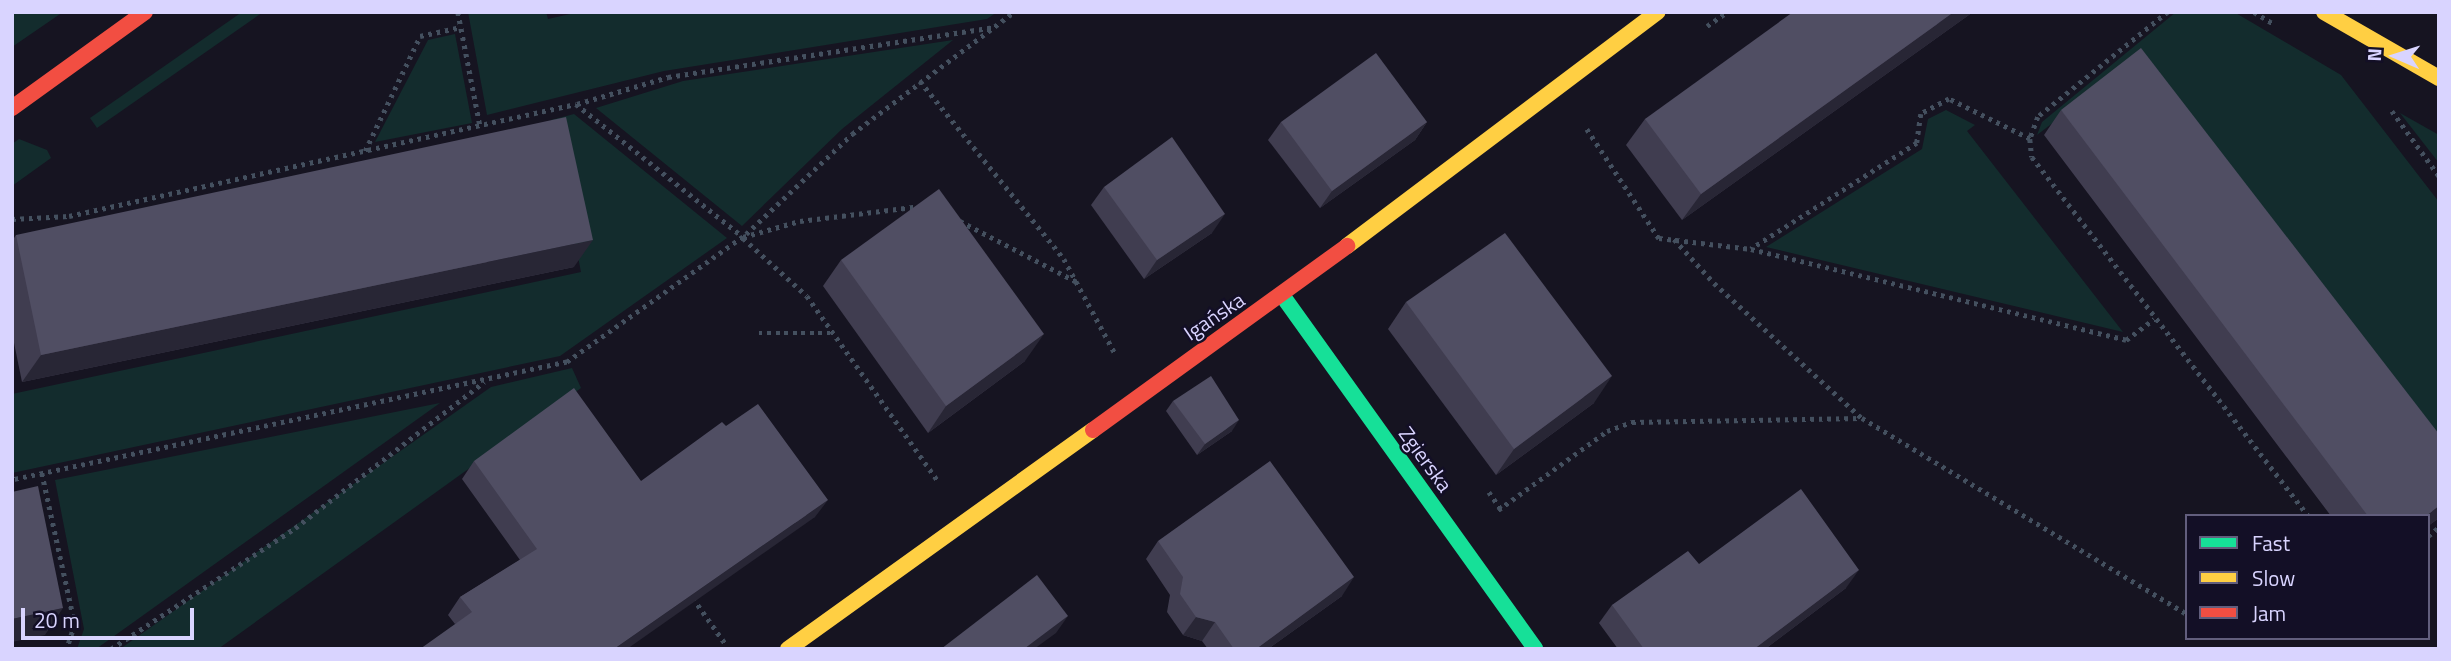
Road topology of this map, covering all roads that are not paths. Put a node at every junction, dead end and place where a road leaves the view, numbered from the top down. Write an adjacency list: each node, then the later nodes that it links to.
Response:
1 (145, 12): 5 (street)
2 (1658, 12): 6 (street, Igańska)
3 (2324, 12): 4 (street)
4 (2439, 78)
5 (12, 108)
6 (1282, 295): 7 (street, Igańska); 8 (street, Zgierska)
7 (789, 649)
8 (1535, 649)

